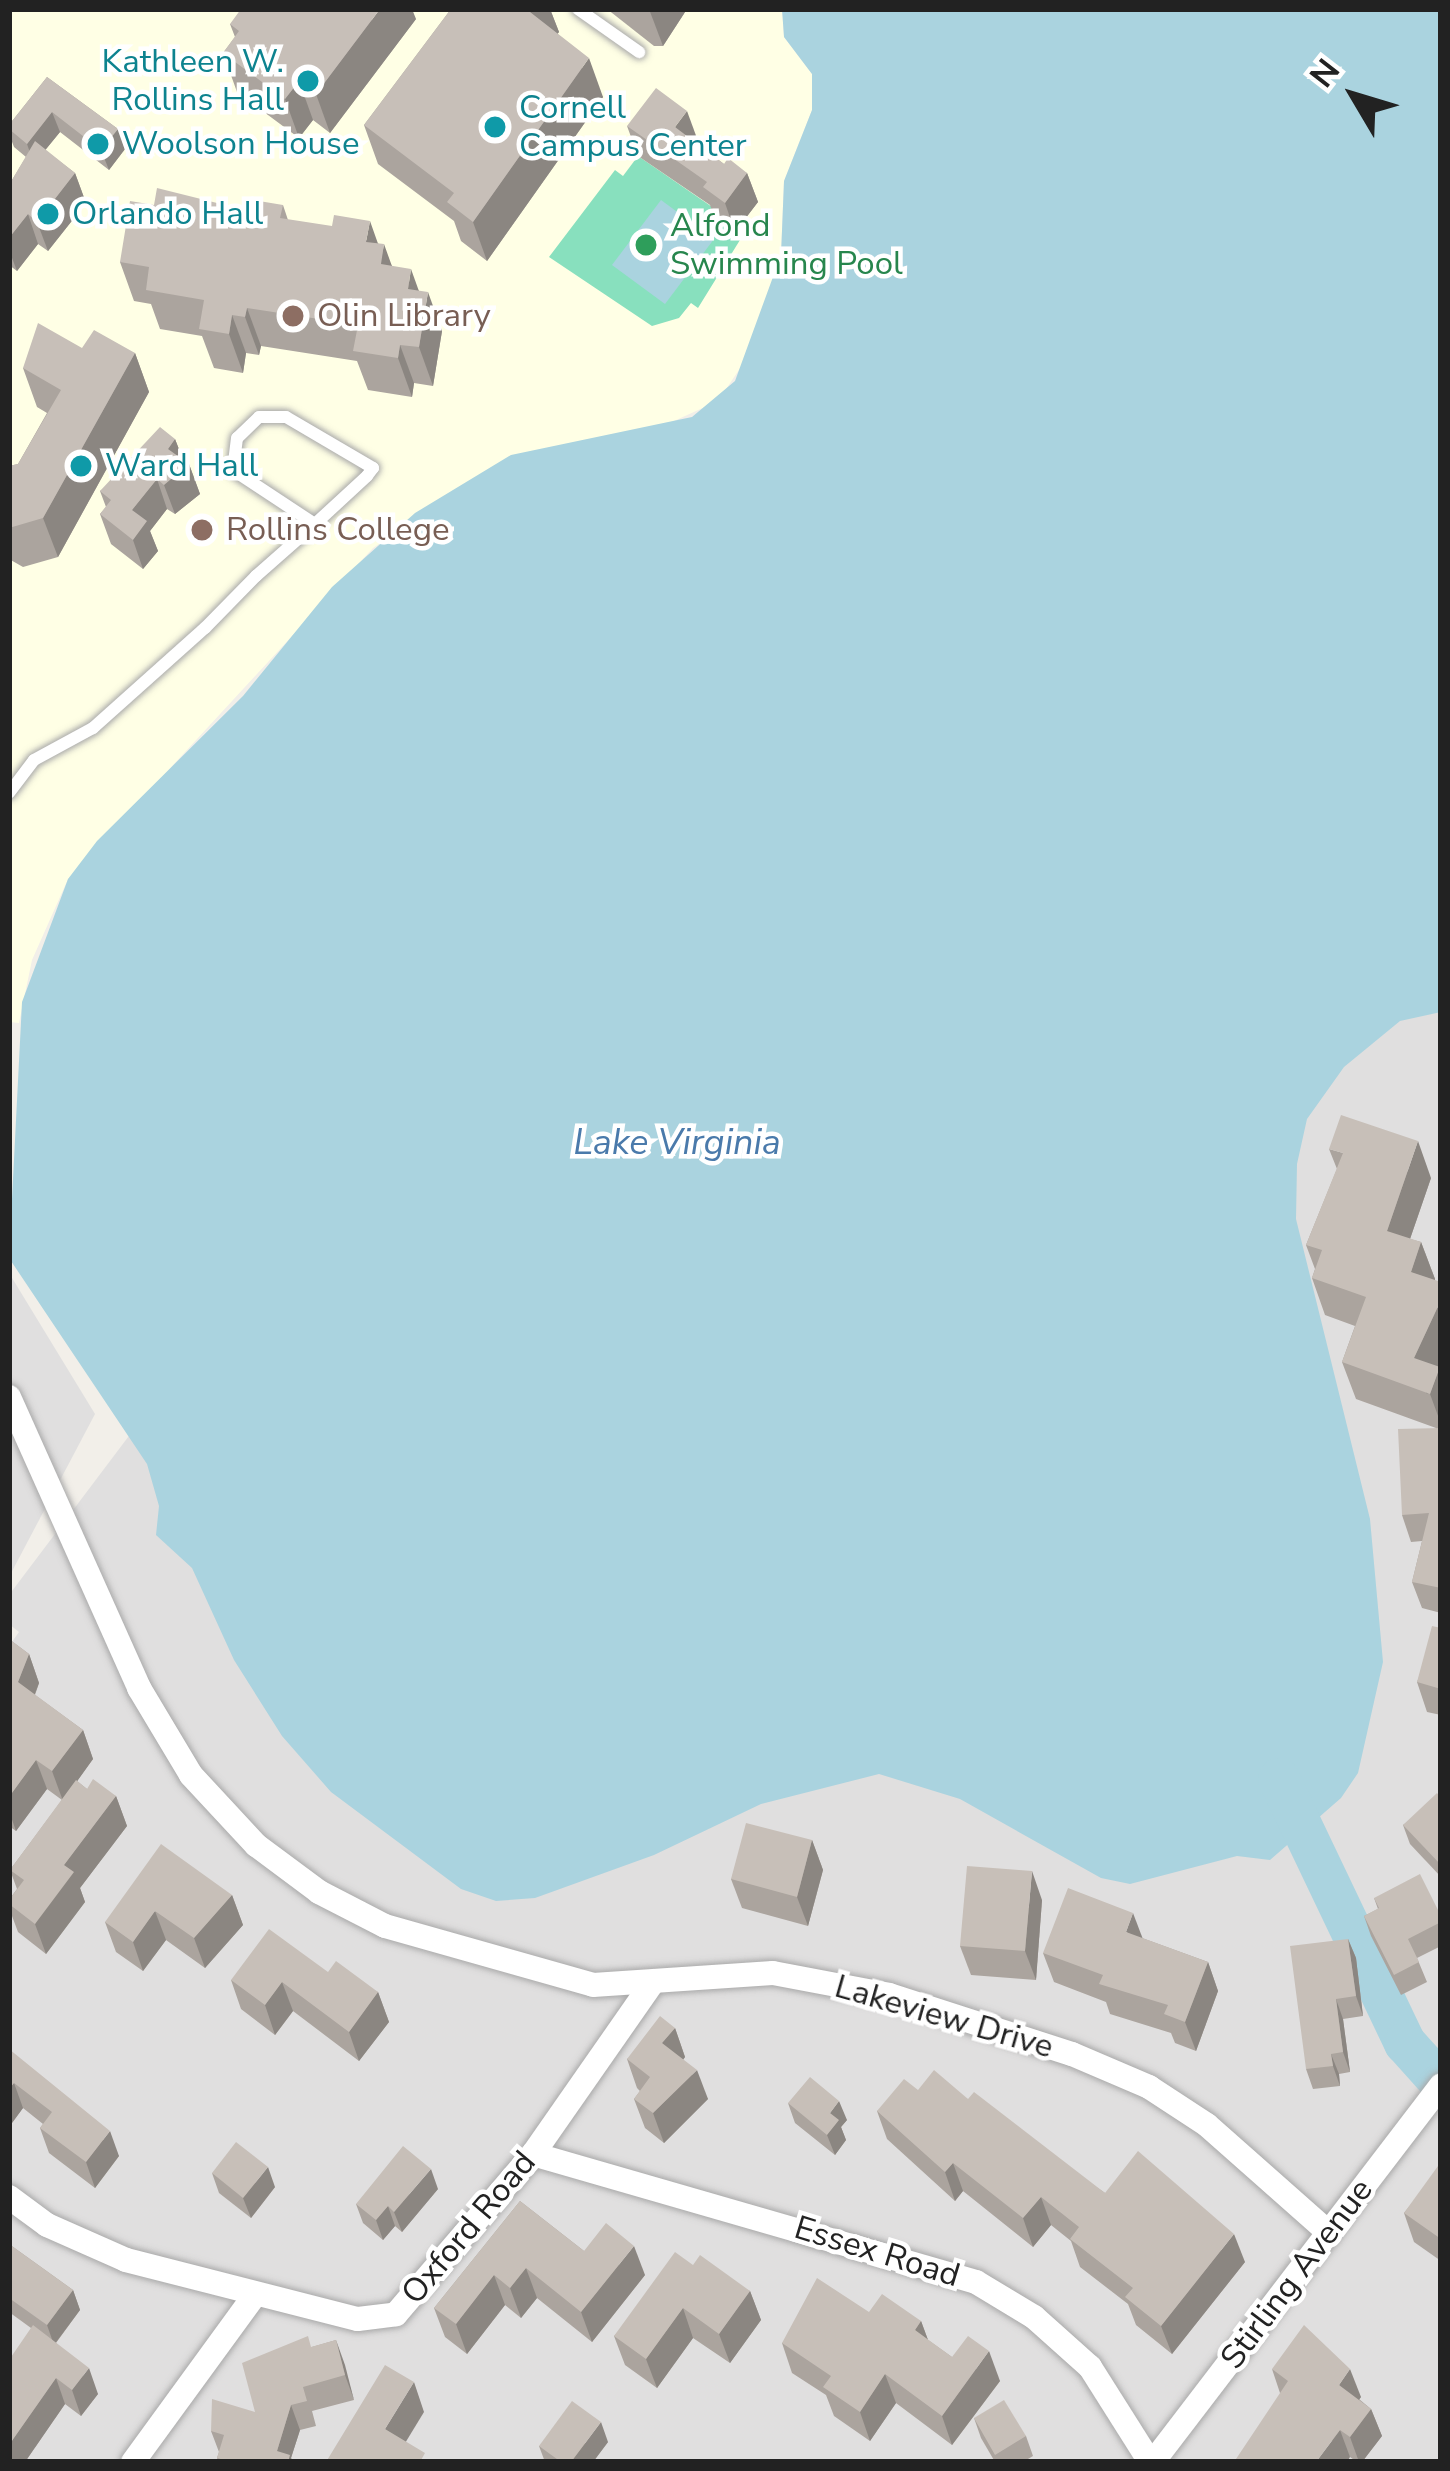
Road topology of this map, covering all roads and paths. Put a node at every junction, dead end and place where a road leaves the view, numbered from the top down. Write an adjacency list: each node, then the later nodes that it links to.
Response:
1 (578, 9): 2 (lane)
2 (639, 52)
3 (315, 524): 3 (lane); 4 (lane)
4 (9, 793)
5 (9, 1397): 6 (street, Lakeview Drive)
6 (653, 1982): 8 (street, Oxford Road); 10 (street, Lakeview Drive)
7 (1436, 2092): 10 (street, Stirling Avenue)
8 (533, 2153): 11 (street, Oxford Road); 13 (street, Essex Road)
9 (9, 2197): 11 (street, Oxford Road)
10 (1329, 2233): 13 (street, Stirling Avenue)
11 (254, 2296): 12 (street)
12 (133, 2462)
13 (1151, 2462)

